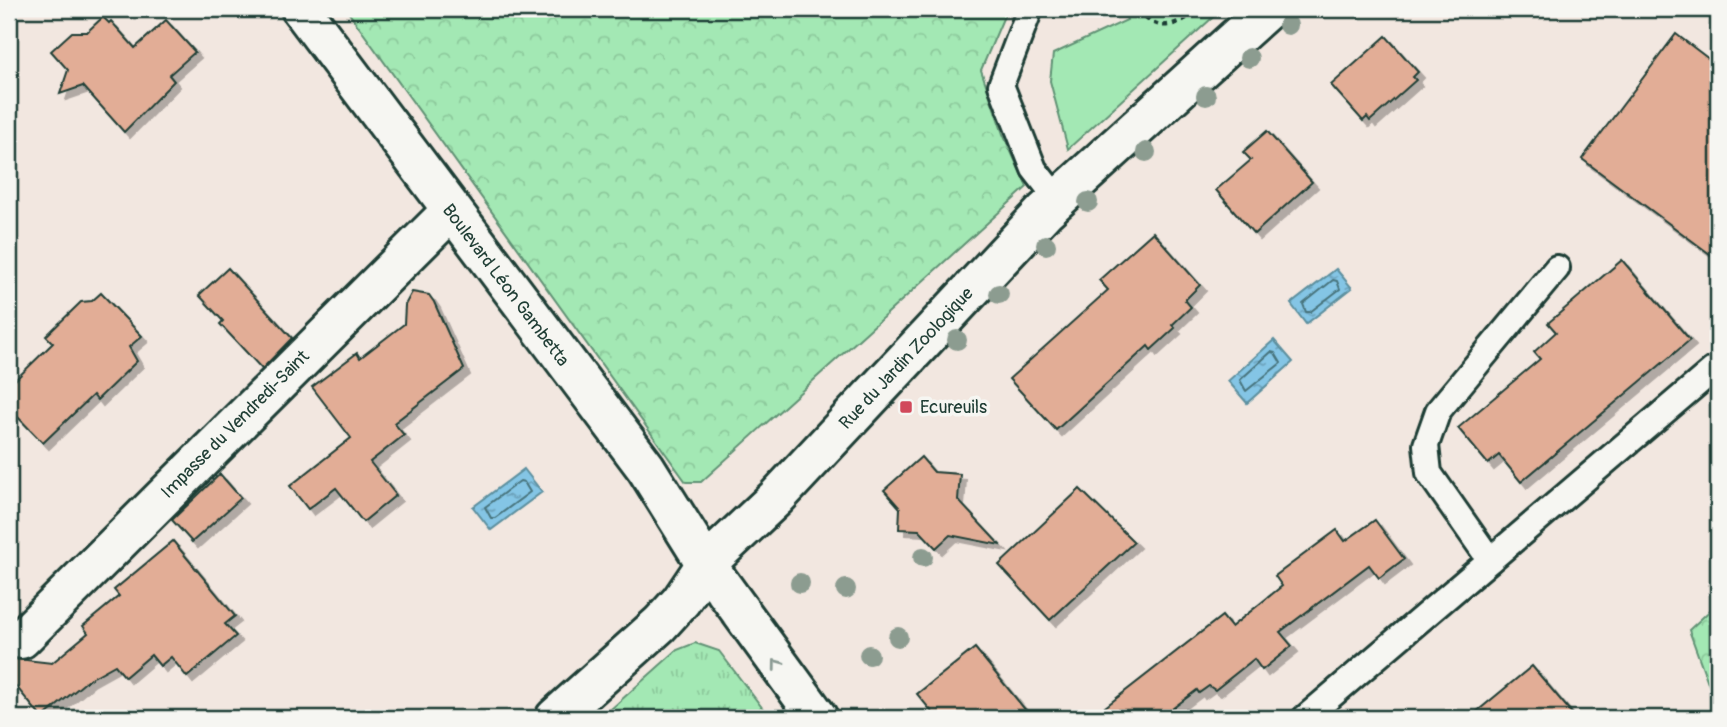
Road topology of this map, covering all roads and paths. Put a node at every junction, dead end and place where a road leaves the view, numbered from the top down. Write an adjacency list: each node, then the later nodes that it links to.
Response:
1 (302, 9): 7 (main road, Boulevard Léon Gambetta)
2 (1030, 9): 6 (lane)
3 (1139, 9): 4 (path)
4 (1190, 9)
5 (1268, 9): 6 (main road, Rue du Jardin Zoologique)
6 (1058, 200): 11 (main road, Rue du Jardin Zoologique)
7 (451, 211): 11 (main road, Boulevard Léon Gambetta); 12 (main road, Impasse du Vendredi-Saint)
8 (1557, 268): 10 (lane)
9 (1713, 370): 10 (lane)
10 (1490, 559): 15 (lane)
11 (706, 564): 13 (main road, Rue du Jardin Zoologique); 14 (main road, Boulevard Léon Gambetta, one-way to 11)
12 (21, 639)
13 (555, 718)
14 (818, 718)
15 (1305, 718)

